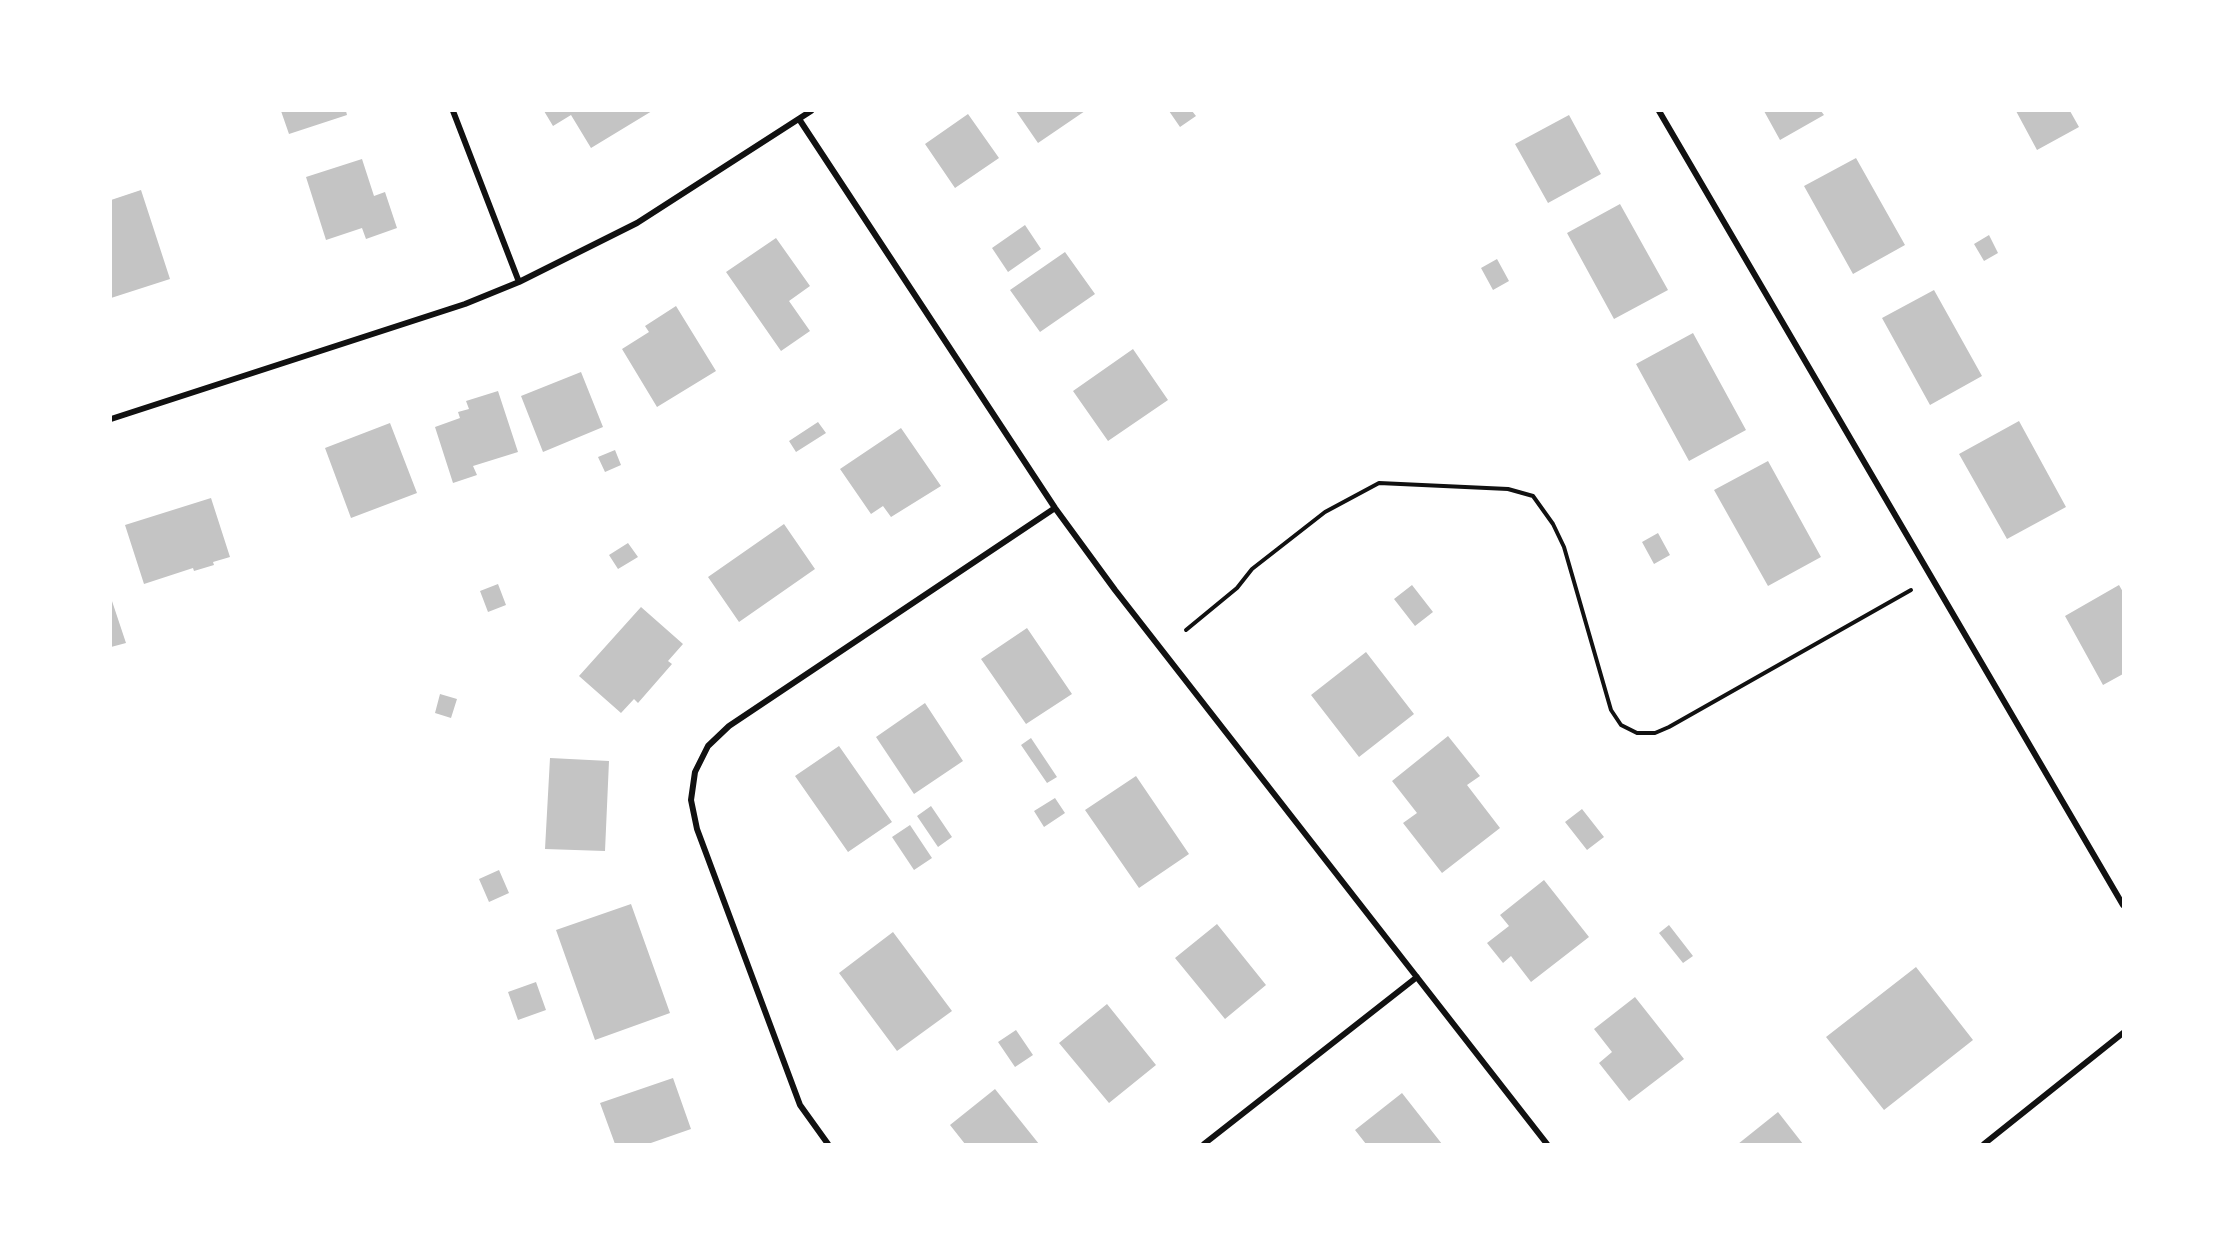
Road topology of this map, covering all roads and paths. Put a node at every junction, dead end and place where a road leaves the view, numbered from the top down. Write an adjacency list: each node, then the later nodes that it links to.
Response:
1 (453, 111): 5 (street)
2 (811, 111): 4 (street)
3 (1659, 111): 8 (street)
4 (799, 119): 5 (street); 7 (street)
5 (519, 282): 6 (street)
6 (111, 419)
7 (1055, 508): 11 (street); 13 (street)
8 (1931, 578): 9 (path); 10 (street)
9 (1186, 630)
10 (2123, 905)
11 (1417, 977): 14 (street); 15 (street)
12 (2123, 1033): 16 (street)
13 (828, 1144)
14 (1204, 1144)
15 (1546, 1144)
16 (1984, 1144)

